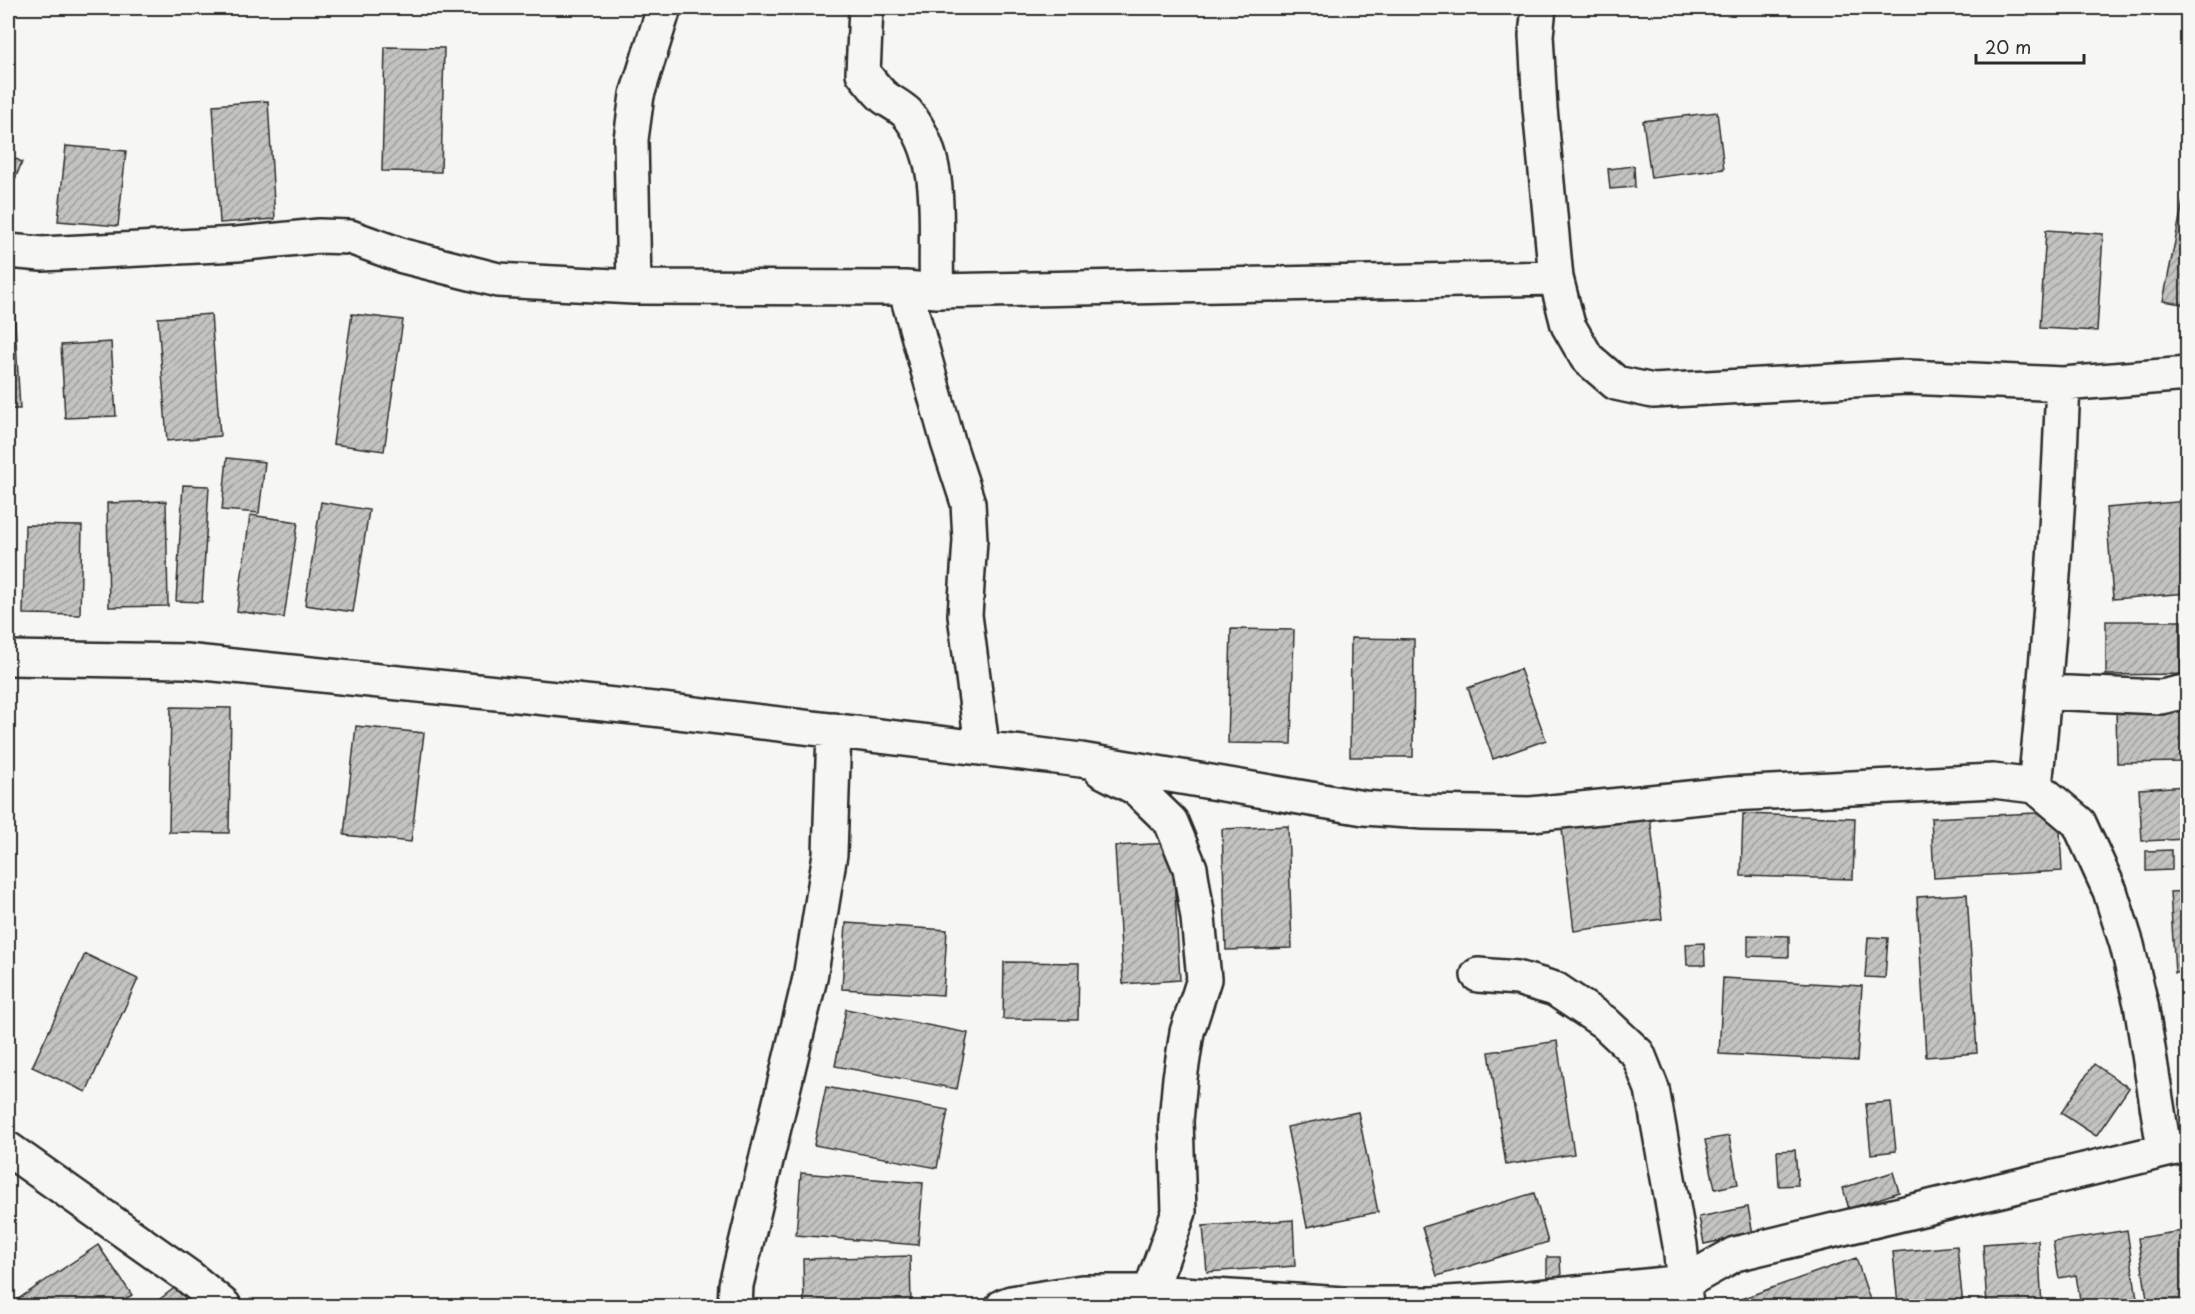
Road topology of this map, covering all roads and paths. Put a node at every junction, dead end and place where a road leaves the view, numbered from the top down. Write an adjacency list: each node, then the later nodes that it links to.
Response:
1 (664, 8): 6 (street)
2 (866, 8): 8 (street)
3 (1539, 8): 5 (street)
4 (8, 252): 6 (street)
5 (1556, 278): 8 (street); 10 (street)
6 (634, 287): 7 (street)
7 (905, 288): 8 (street); 15 (street)
8 (937, 291)
9 (2187, 374): 10 (street)
10 (2063, 384): 13 (street)
11 (8, 658): 14 (street)
12 (2187, 691): 13 (street)
13 (2045, 692): 17 (street)
14 (834, 730): 15 (street); 24 (street)
15 (982, 746): 16 (street)
16 (1081, 760): 17 (street); 21 (street)
17 (2035, 786): 19 (street)
18 (1478, 975): 22 (street)
19 (2176, 1147): 22 (street)
20 (8, 1149): 23 (street)
21 (1150, 1292): 22 (street); 25 (street)
22 (1685, 1294)
23 (224, 1306)
24 (735, 1306)
25 (1003, 1306)

